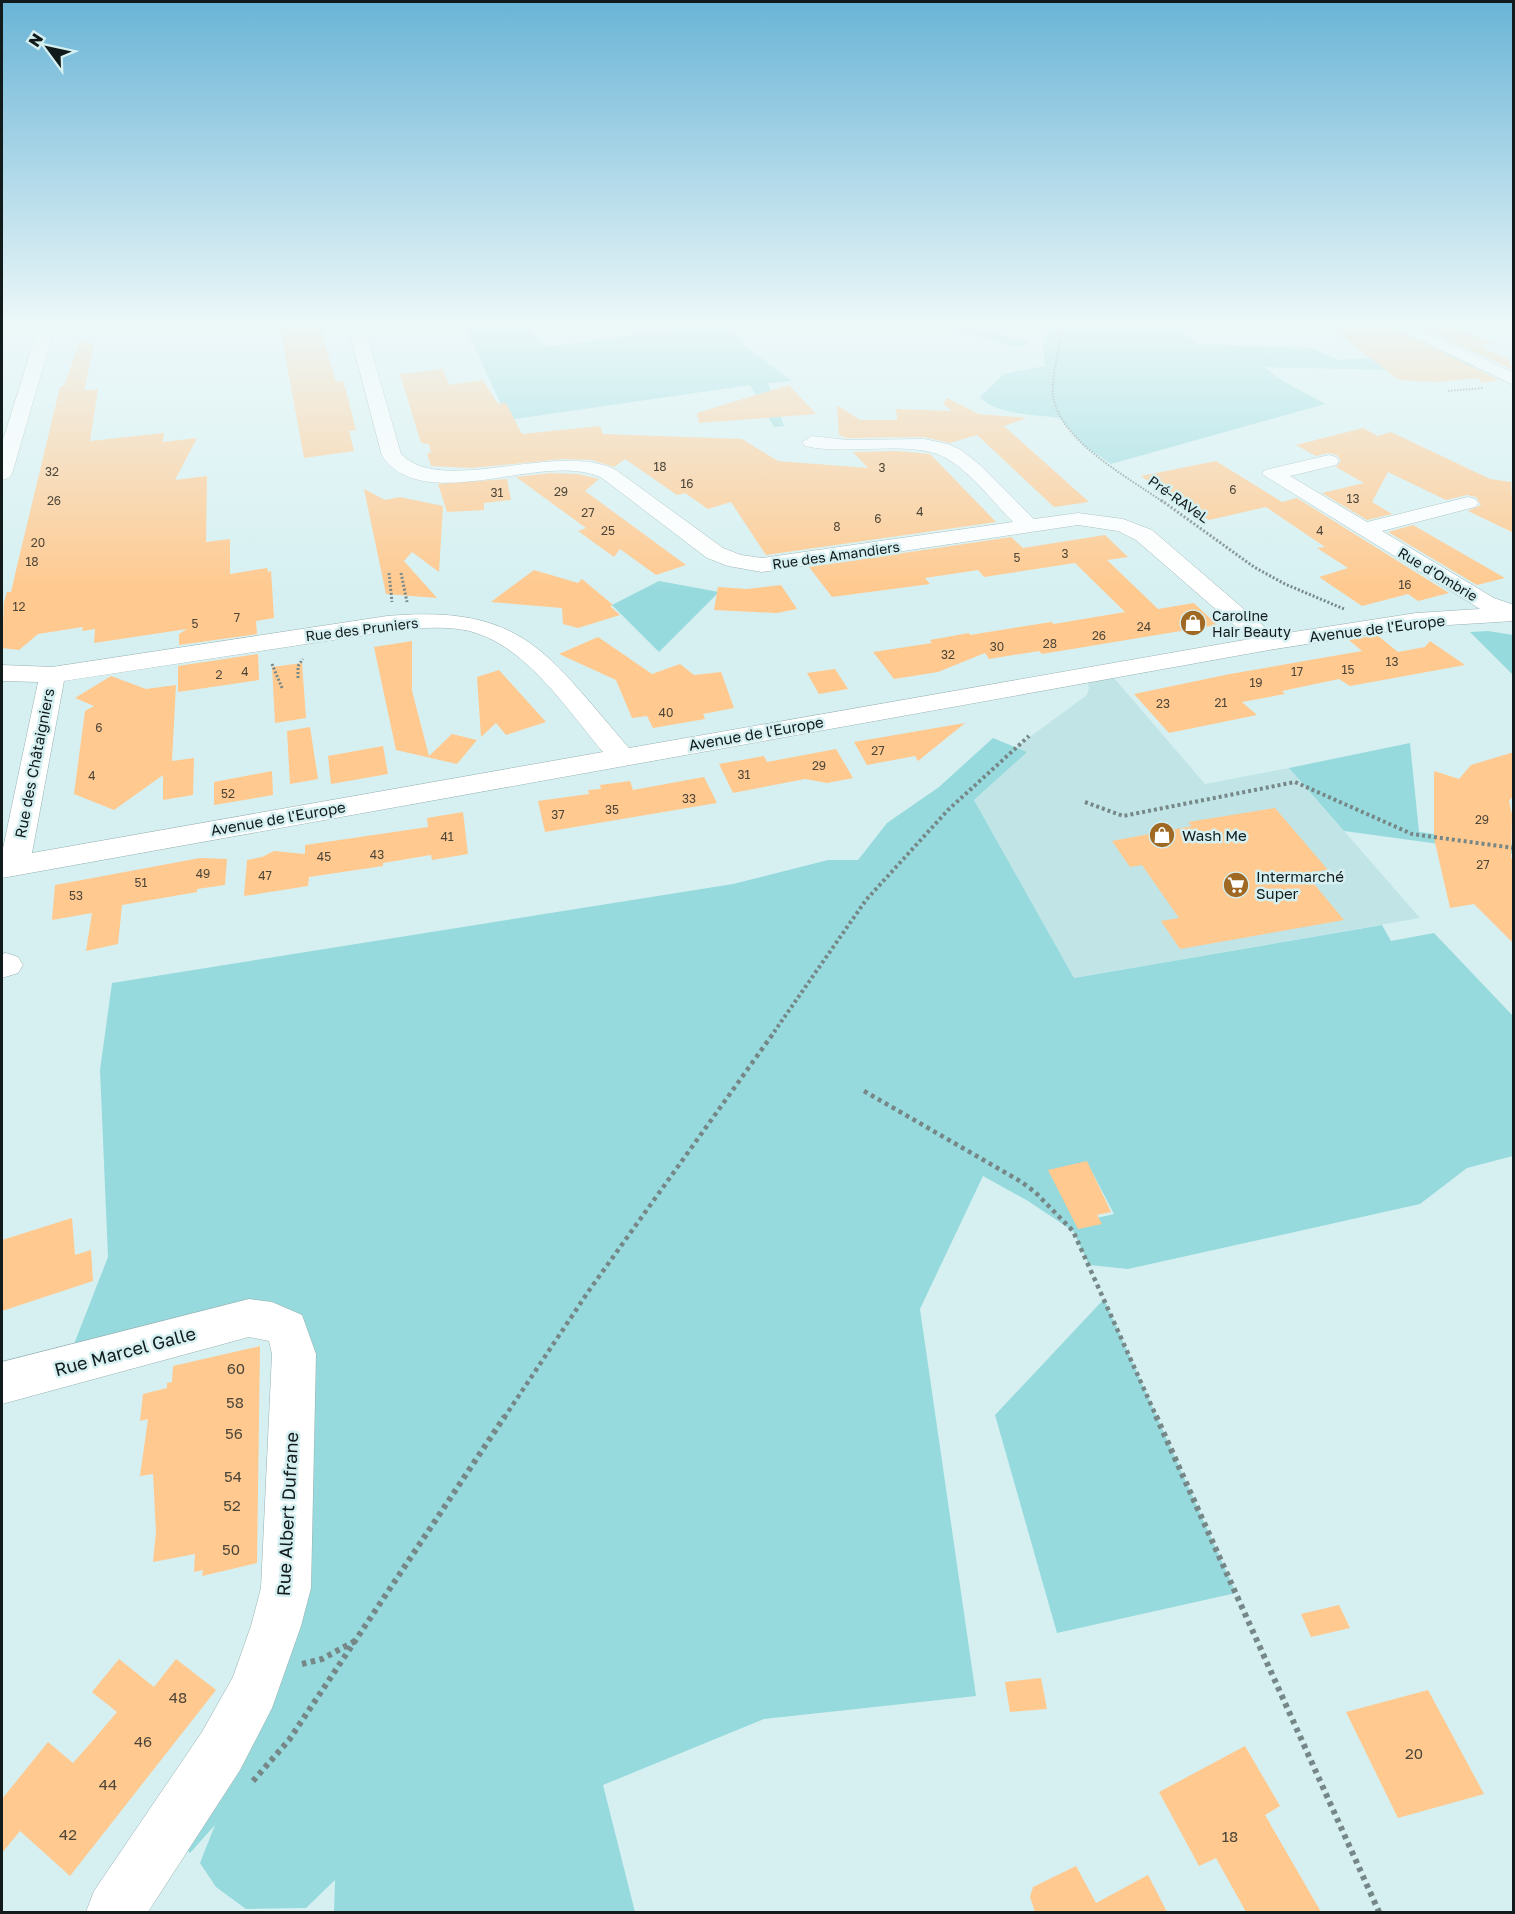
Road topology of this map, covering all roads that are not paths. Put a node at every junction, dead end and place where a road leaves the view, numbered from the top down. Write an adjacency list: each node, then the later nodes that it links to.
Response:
1 (18, 411): 3 (street)
2 (380, 411): 8 (street, Rue des Amandiers)
3 (7, 433): 6 (street)
4 (812, 442): 8 (street)
5 (1329, 461): 9 (street, Rue d'Ombrie)
6 (2, 474)
7 (1468, 503): 9 (street)
8 (1028, 525): 11 (street, Rue des Amandiers)
9 (1364, 530): 10 (street, Rue d'Ombrie)
10 (1514, 614): 11 (street, Avenue de l'Europe)
11 (1280, 638): 14 (street, Avenue de l'Europe)
12 (2, 673): 13 (street, Rue des Châtaigniers)
13 (52, 675): 14 (street, Rue des Pruniers); 15 (street, Rue des Châtaigniers)
14 (621, 756): 15 (street, Avenue de l'Europe)
15 (8, 867)
16 (249, 1318): 17 (street, Rue Marcel Galle); 18 (street, Rue Albert Dufrane)
17 (2, 1383)
18 (115, 1912)

